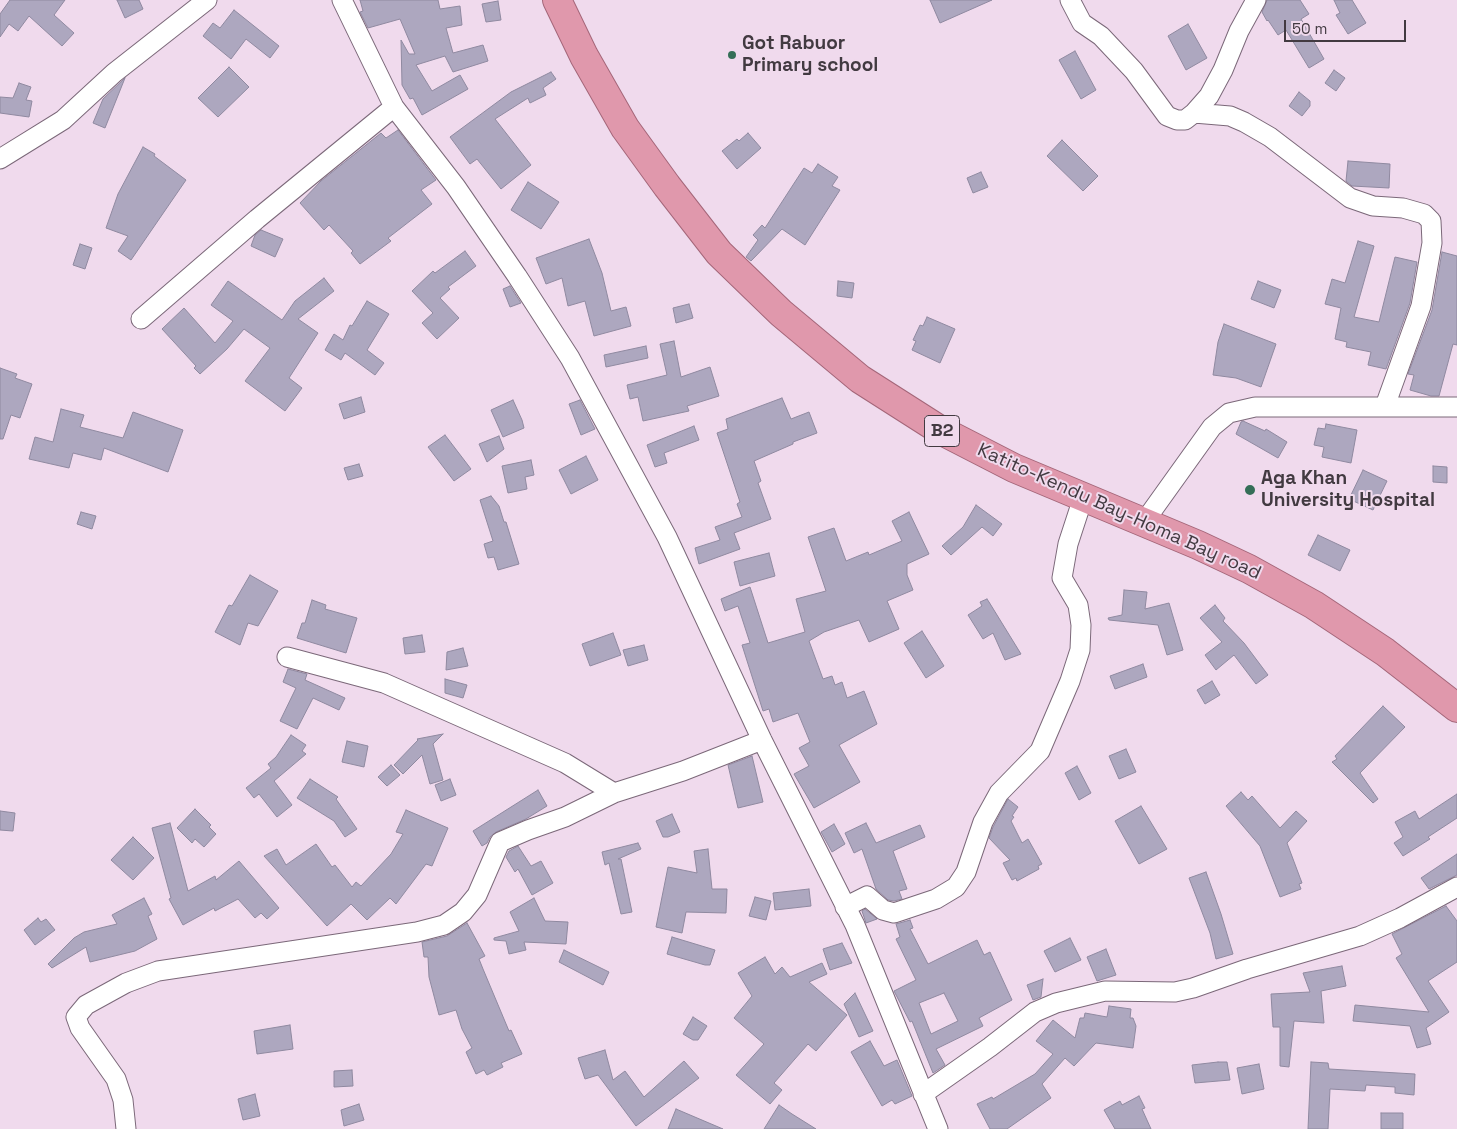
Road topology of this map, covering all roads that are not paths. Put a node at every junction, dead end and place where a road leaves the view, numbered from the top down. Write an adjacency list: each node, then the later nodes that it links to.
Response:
1 (207, 0): 8 (street)
2 (342, 0): 6 (street)
3 (557, 0): 12 (highway, Katito-Kendu Bay-Homa Bay road / B2)
4 (1070, 0): 7 (street)
5 (1256, 0): 7 (street)
6 (394, 107): 9 (street); 16 (street)
7 (1194, 113): 10 (street)
8 (0, 159)
9 (141, 319)
10 (1385, 406): 11 (street); 13 (street)
11 (1457, 407)
12 (1083, 498): 13 (highway, Katito-Kendu Bay-Homa Bay road / B2); 19 (street)
13 (1144, 522): 15 (highway, Katito-Kendu Bay-Homa Bay road / B2)
14 (286, 657): 17 (street)
15 (1457, 708)
16 (762, 740): 17 (street); 19 (street)
17 (614, 793): 21 (street)
18 (1457, 887): 20 (street)
19 (846, 906): 20 (street)
20 (922, 1094): 22 (street)
21 (126, 1129)
22 (938, 1129)

